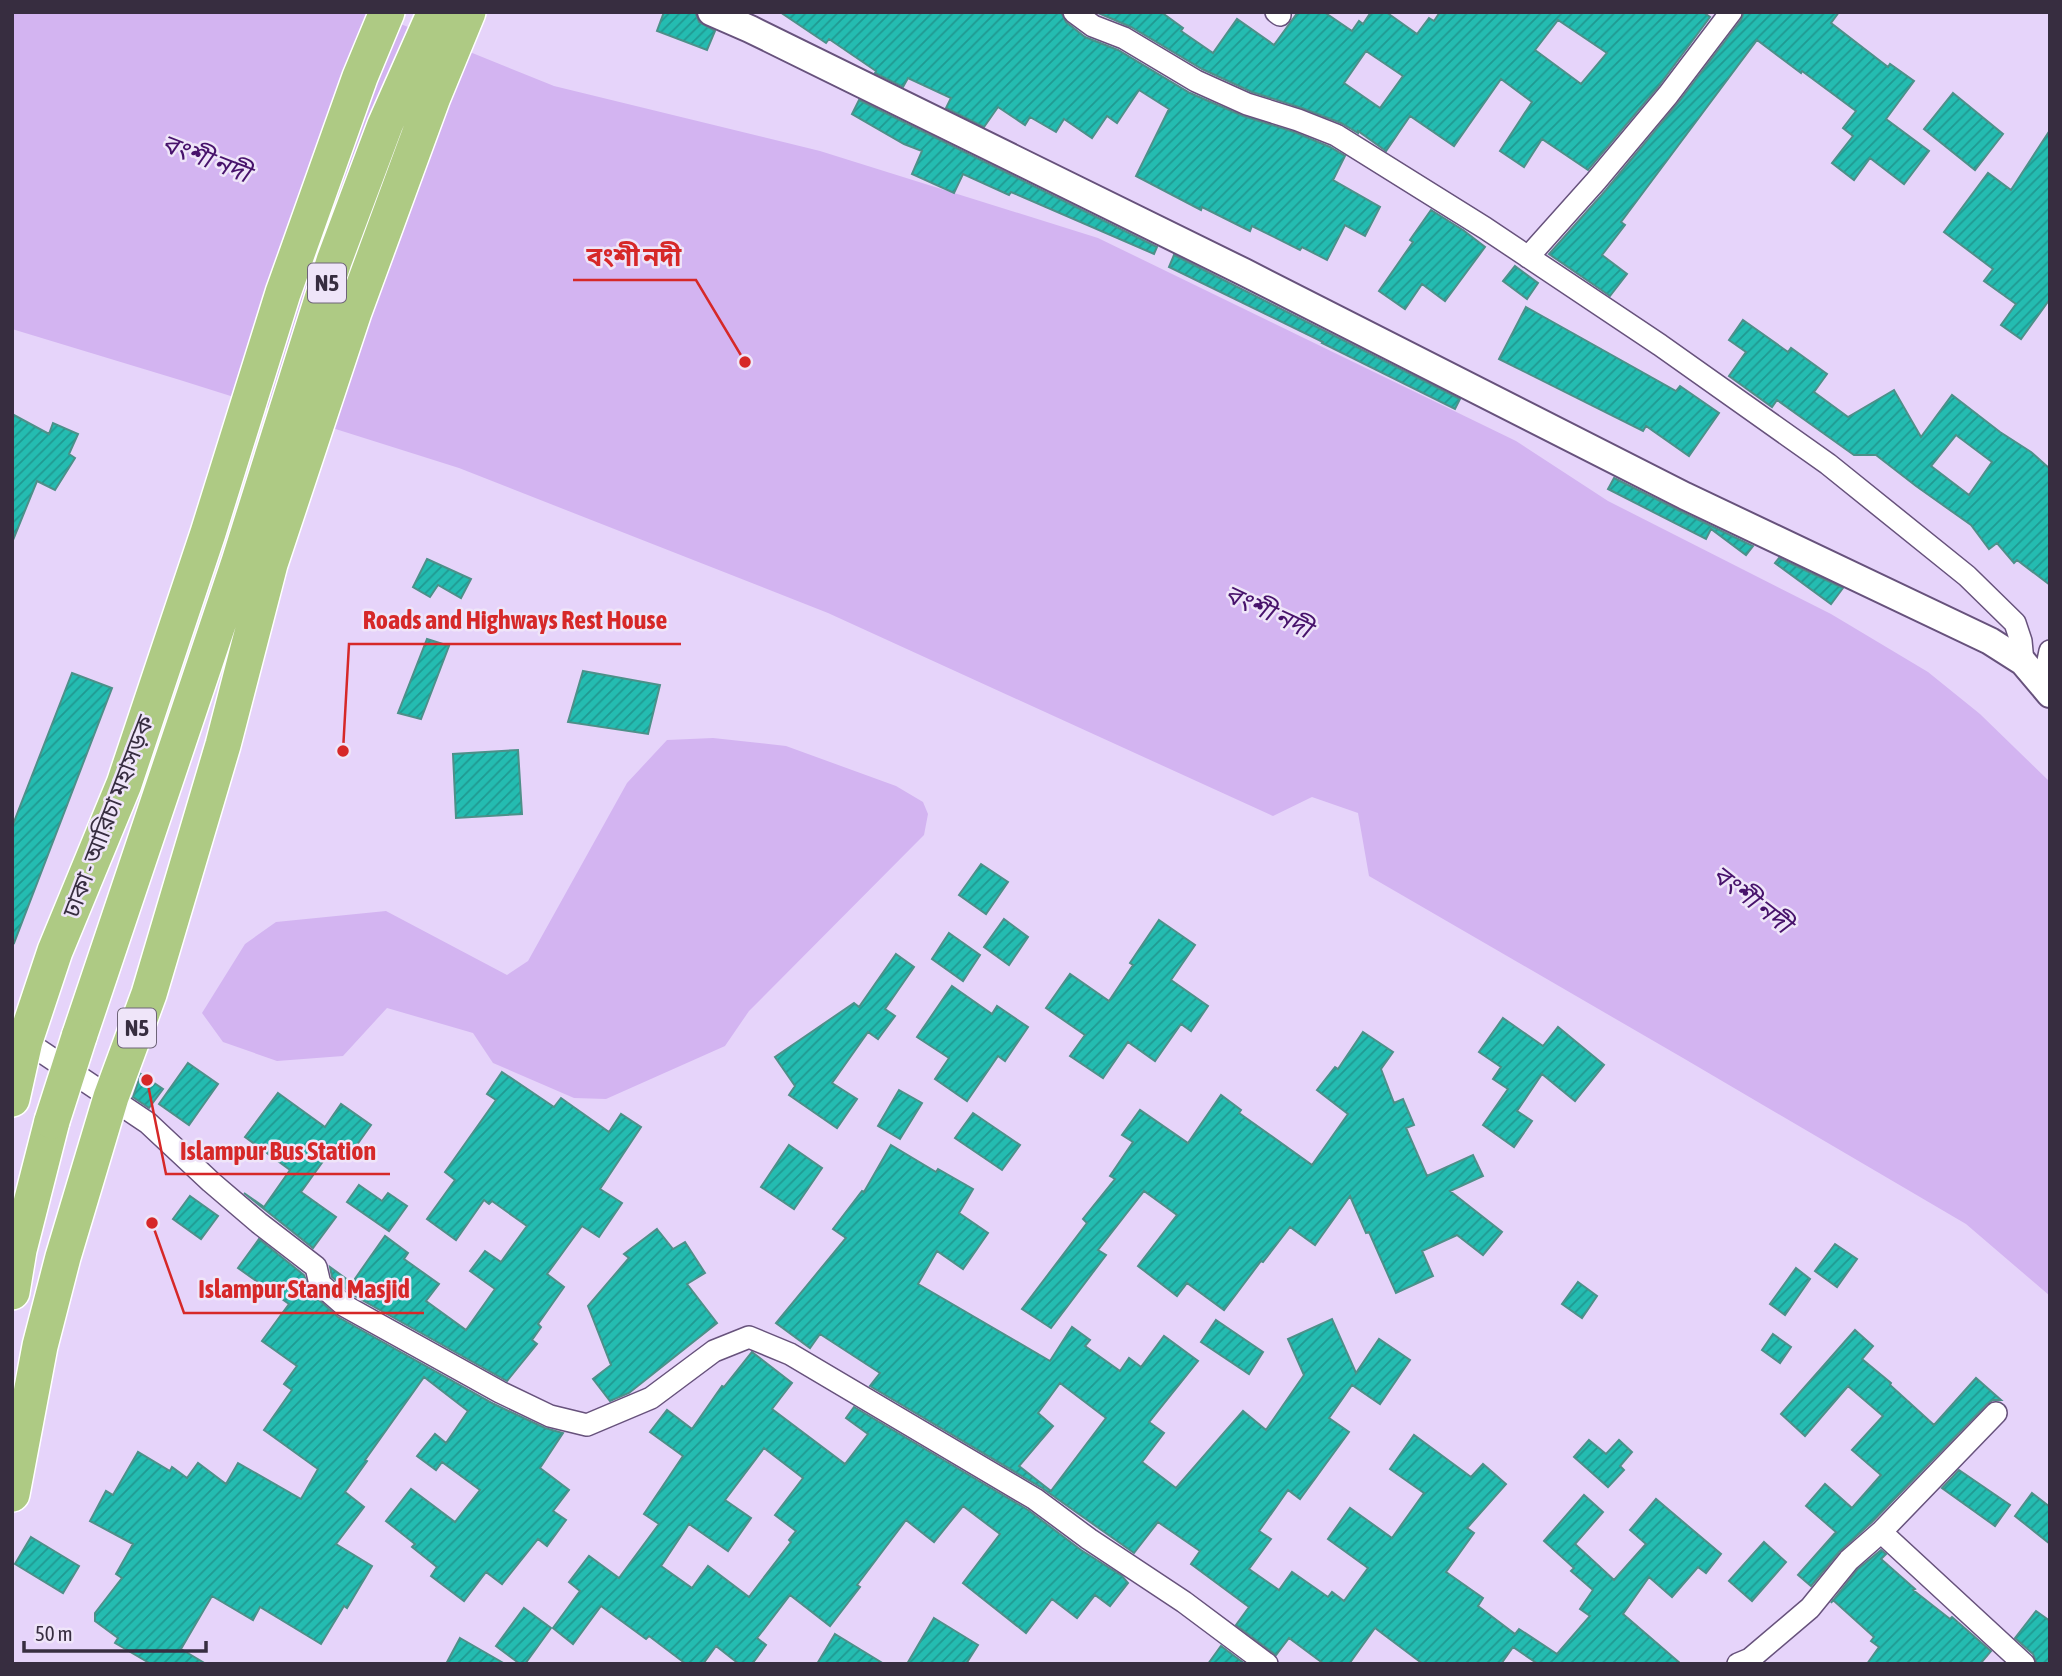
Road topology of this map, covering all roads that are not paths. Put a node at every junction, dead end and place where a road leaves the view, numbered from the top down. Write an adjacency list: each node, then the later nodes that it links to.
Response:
1 (387, 12): 12 (highway, ঢাকা - আরিচা মহাসড়ক / N5)
2 (435, 12): 8 (highway, N5)
3 (468, 12): 8 (highway)
4 (711, 12): 10 (street)
5 (1074, 12): 7 (street)
6 (1731, 12): 7 (street)
7 (1528, 257): 10 (street)
8 (255, 563): 13 (highway, N5); 15 (highway, N5, bridge)
9 (2050, 651): 11 (street)
10 (2024, 662): 11 (street)
11 (2046, 690)
12 (19, 1037): 13 (street); 14 (highway, ঢাকা - আরিচা মহাসড়ক / N5)
13 (111, 1097): 17 (highway, N5); 19 (street)
14 (12, 1099)
15 (12, 1292)
16 (1996, 1413): 18 (street)
17 (12, 1494)
18 (1881, 1532): 20 (street); 21 (street)
19 (1267, 1664)
20 (1738, 1664)
21 (2024, 1664)

